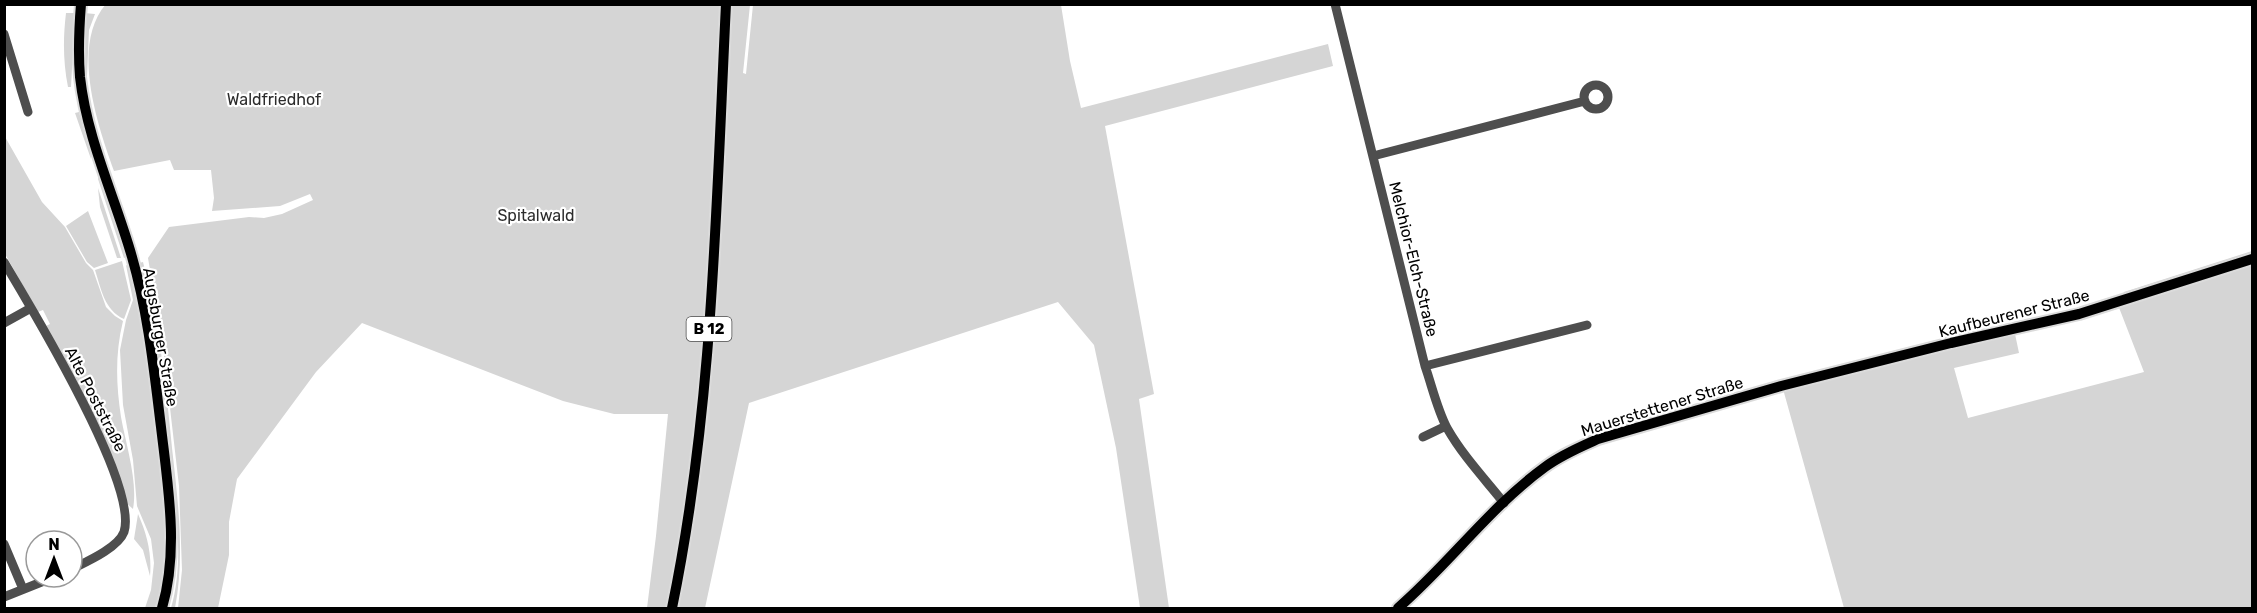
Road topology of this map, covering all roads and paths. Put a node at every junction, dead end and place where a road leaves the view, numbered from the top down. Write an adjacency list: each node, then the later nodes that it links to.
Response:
1 (81, 4): 22 (main road, Augsburger Straße)
2 (726, 4): 23 (main road, B 12)
3 (1335, 4): 7 (street, Melchior-Elch-Straße)
4 (4, 34): 6 (street)
5 (1585, 102): 7 (street)
6 (28, 112)
7 (1373, 156): 13 (street, Melchior-Elch-Straße)
8 (2253, 259): 14 (main road, Kaufbeurener Straße)
9 (4, 262): 10 (street, Alte Poststraße)
10 (31, 308): 11 (street); 19 (street, Alte Poststraße)
11 (4, 323)
12 (1587, 325): 13 (street)
13 (1425, 366): 15 (street, Melchior-Elch-Straße)
14 (1781, 386): 17 (main road, Mauerstettener Straße)
15 (1446, 426): 16 (street); 17 (street, Melchior-Elch-Straße)
16 (1423, 437)
17 (1504, 503): 24 (main road, Mauerstettener Straße)
18 (4, 544): 20 (street)
19 (84, 563)
20 (22, 589): 21 (street)
21 (4, 597)
22 (162, 609)
23 (672, 609)
24 (1398, 609)

